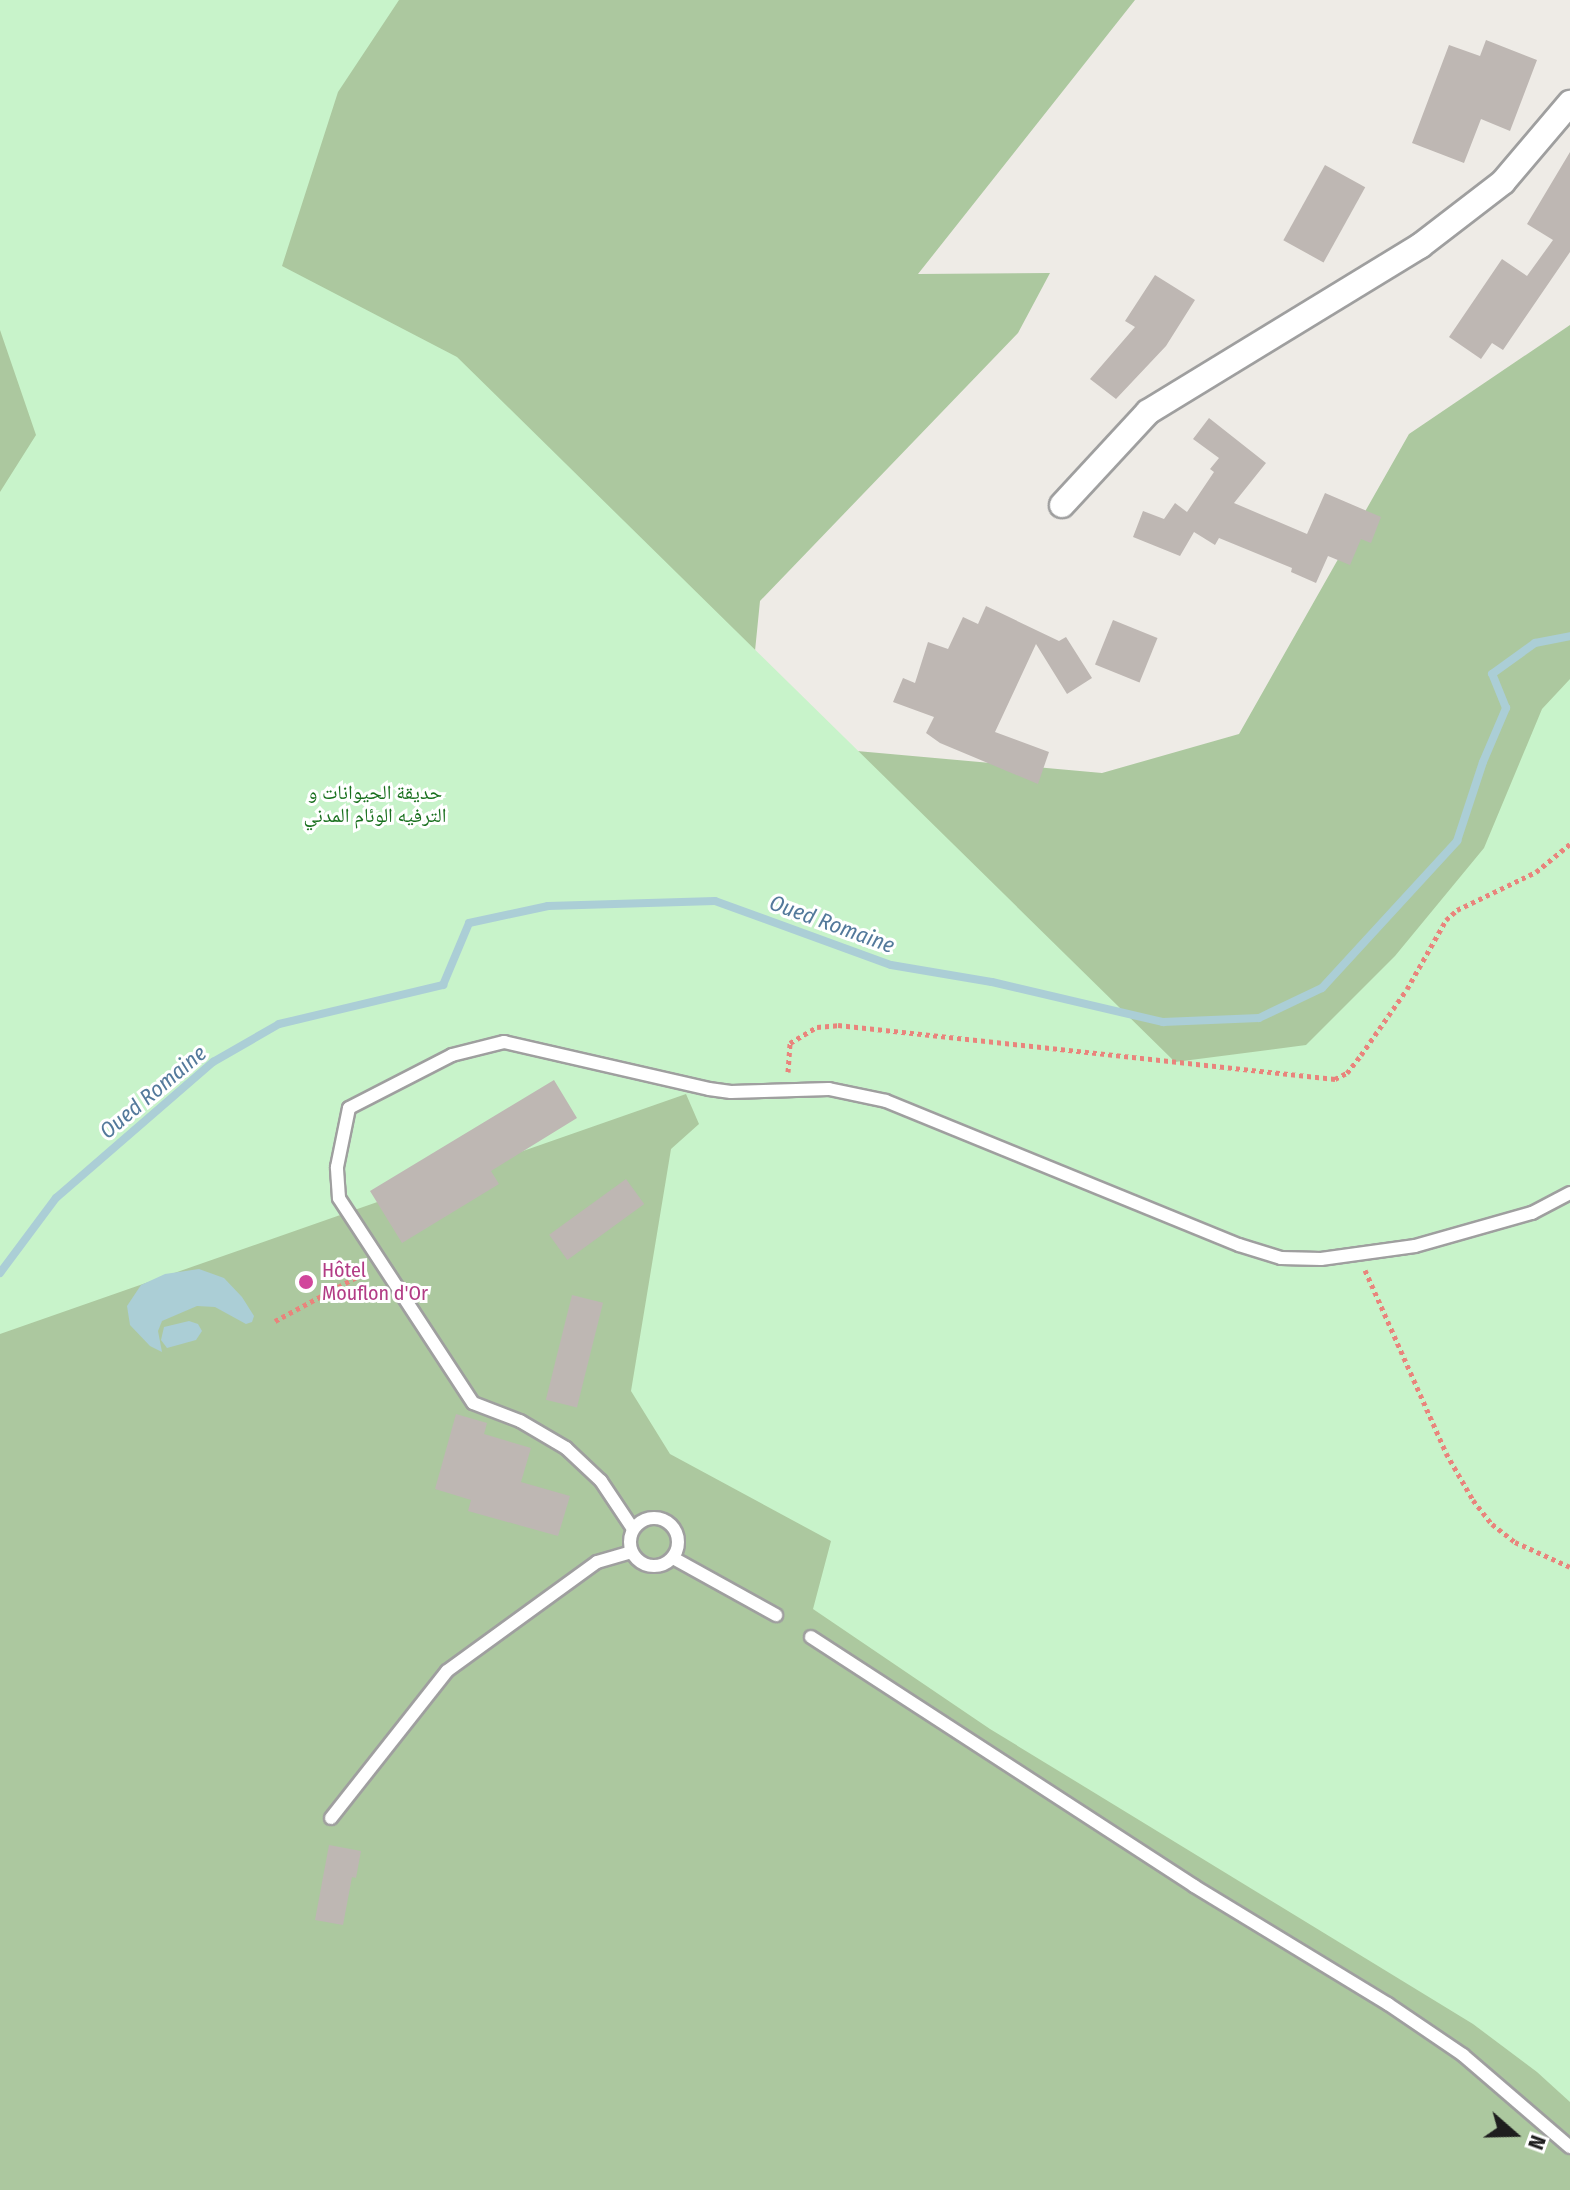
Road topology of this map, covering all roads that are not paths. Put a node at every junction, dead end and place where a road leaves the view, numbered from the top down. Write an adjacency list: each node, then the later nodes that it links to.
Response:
1 (1570, 103): 2 (street)
2 (1062, 505)
3 (1570, 1193): 4 (lane)
4 (633, 1529): 5 (lane); 6 (lane)
5 (632, 1552): 6 (lane); 9 (lane)
6 (673, 1558): 7 (lane)
7 (776, 1615)
8 (811, 1637): 10 (lane)
9 (331, 1818)
10 (1570, 2147)

